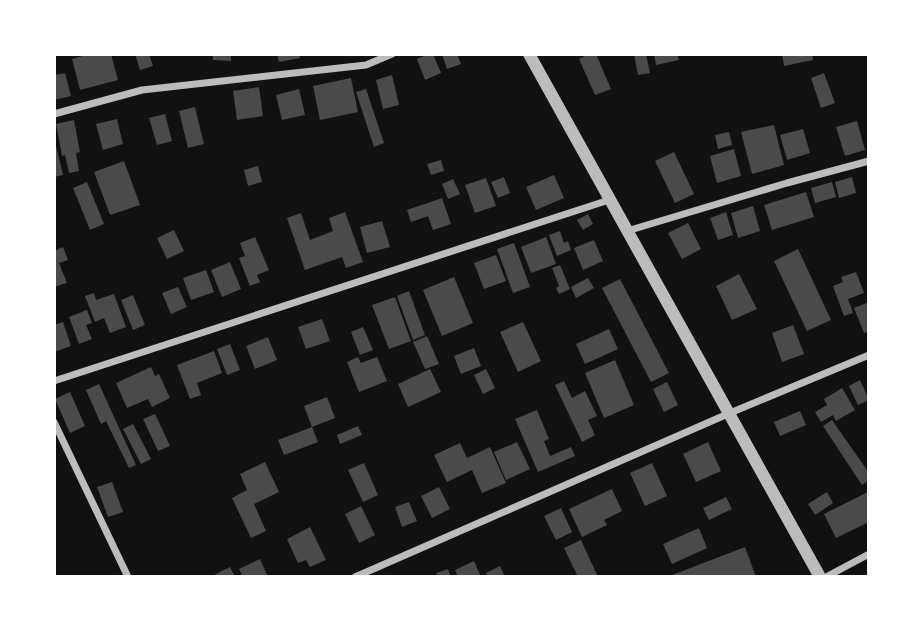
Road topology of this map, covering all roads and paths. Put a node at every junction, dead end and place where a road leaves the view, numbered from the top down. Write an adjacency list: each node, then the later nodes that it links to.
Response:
1 (391, 54): 3 (street)
2 (529, 54): 5 (street)
3 (54, 114)
4 (869, 161): 6 (street)
5 (609, 200): 6 (street); 8 (street)
6 (627, 231): 9 (street)
7 (869, 355): 9 (street)
8 (54, 381)
9 (730, 413): 13 (street); 14 (street)
10 (54, 422): 12 (street)
11 (869, 554): 15 (street)
12 (128, 577)
13 (355, 577)
14 (820, 577)
15 (826, 577)

